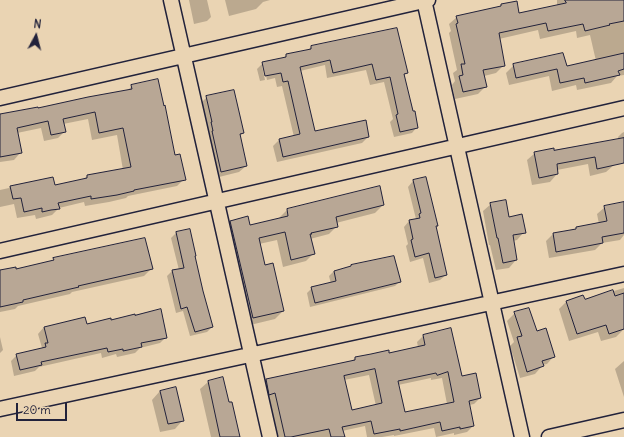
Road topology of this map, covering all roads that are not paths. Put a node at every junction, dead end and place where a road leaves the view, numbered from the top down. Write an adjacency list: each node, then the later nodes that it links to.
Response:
1 (171, 0): 3 (street)
2 (425, 0): 3 (street); 6 (street)
3 (183, 56): 4 (street); 7 (street)
4 (0, 98)
5 (624, 108): 6 (street)
6 (456, 146): 7 (street); 10 (street)
7 (216, 201): 8 (street); 11 (street)
8 (0, 251)
9 (624, 274): 10 (street)
10 (492, 302): 11 (street); 15 (street)
11 (251, 355): 12 (street); 14 (street)
12 (0, 409)
13 (624, 420): 16 (street)
14 (270, 437)
15 (522, 437)
16 (549, 437)

